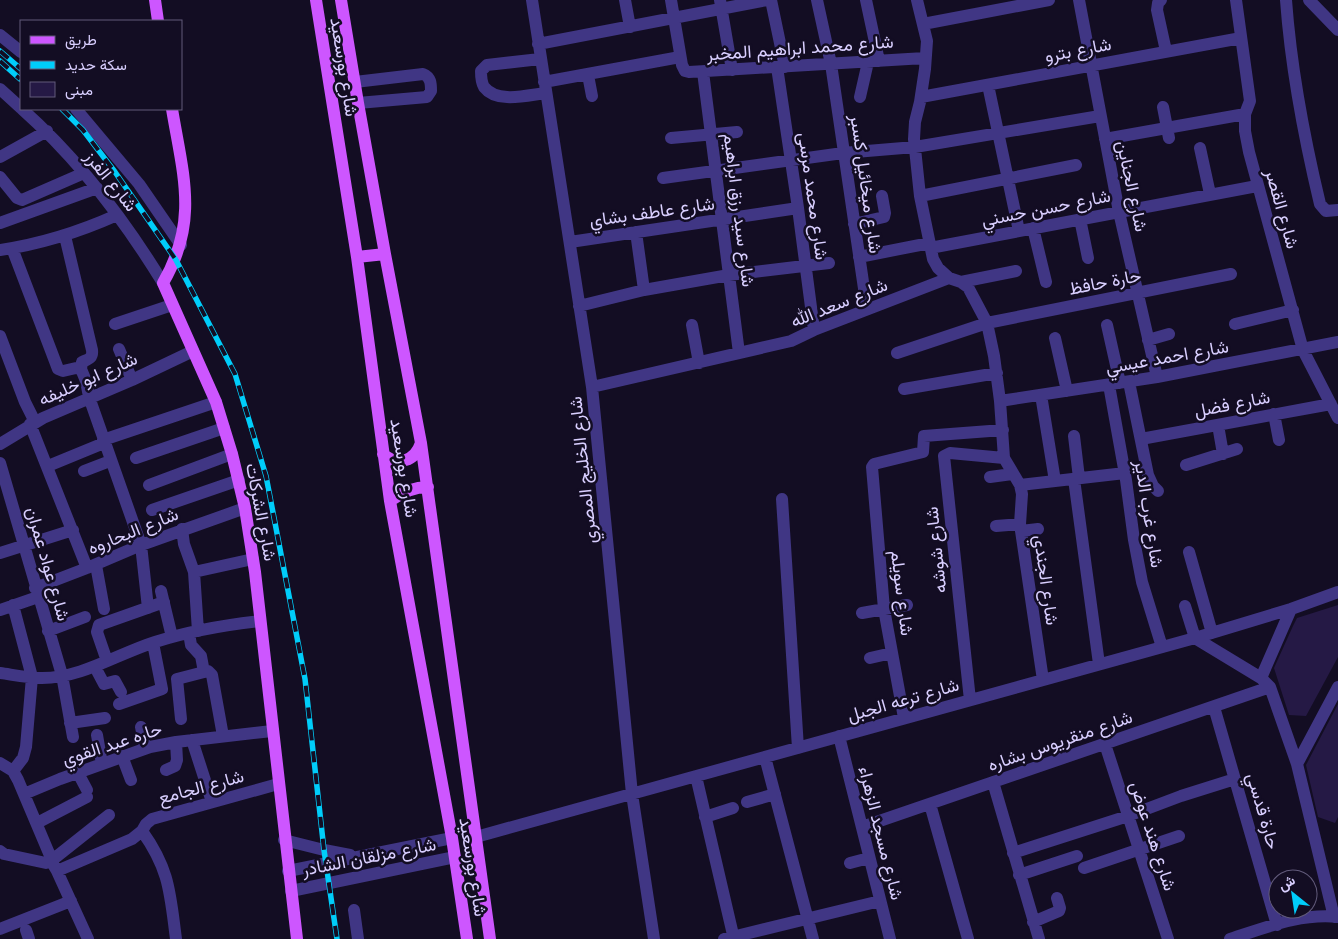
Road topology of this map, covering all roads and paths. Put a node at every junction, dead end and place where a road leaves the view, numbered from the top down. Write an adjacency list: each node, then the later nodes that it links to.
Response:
1 (154, 0): 20 (main road)
2 (316, 0): 95 (main road, شارع بورسعيد)
3 (341, 0): 39 (main road, شارع بورسعيد)
4 (532, 0): 26 (street, شارع الخليج المصري)
5 (625, 0): 22 (street)
6 (671, 0): 19 (street)
7 (767, 0): 18 (street)
8 (771, 0): 35 (street, شارع محمد مرسى)
9 (817, 0): 33 (street, شارع ميخائيل كسبر)
10 (866, 0): 32 (street)
11 (917, 0): 21 (street)
12 (1049, 0): 21 (street)
13 (1079, 0): 34 (street, شارع الجناين)
14 (1161, 0): 28 (street)
15 (1236, 0): 25 (street, شارع القصر)
16 (1286, 0): 78 (street)
17 (1309, 0): 23 (street)
18 (721, 4): 19 (street); 36 (street)
19 (674, 18): 22 (street); 31 (street)
20 (158, 20)
21 (923, 24): 29 (street)
22 (630, 27): 26 (street)
23 (1338, 30)
24 (0, 35): 27 (street)
25 (1241, 38): 28 (street, شارع بترو); 52 (street, شارع القصر)
26 (538, 44): 30 (street, شارع الخليج المصري)
27 (20, 51)
28 (1166, 51): 34 (street, شارع بترو)
29 (925, 58): 32 (street, شارع محمد ابراهيم المخبر); 45 (street)
30 (540, 59): 41 (street, شارع الخليج المصري); 41 (street)
31 (681, 61): 37 (street, شارع محمد ابراهيم المخبر); 38 (street)
32 (874, 61): 33 (street, شارع محمد ابراهيم المخبر); 44 (street)
33 (831, 64): 35 (street, شارع محمد ابراهيم المخبر); 63 (street, شارع ميخائيل كسبر)
34 (1091, 65): 40 (street, شارع بترو); 53 (street, شارع الجناين)
35 (781, 67): 36 (street, شارع محمد ابراهيم المخبر); 65 (street, شارع محمد مرسى)
36 (732, 70): 37 (street, شارع محمد ابراهيم المخبر)
37 (703, 72): 58 (street, شارع سيد رزق ابراهيم)
38 (588, 75): 41 (street); 43 (street)
39 (355, 82): 46 (main road, شارع بورسعيد); 46 (street)
40 (988, 85): 45 (street, شارع بترو); 57 (street)
41 (545, 88): 89 (street, شارع الخليج المصري)
42 (0, 89): 47 (street, شارع الفرز)
43 (592, 96)
44 (860, 97)
45 (921, 97): 61 (street)
46 (358, 104): 93 (main road, شارع بورسعيد)
47 (20, 106)
48 (1163, 107): 56 (street)
49 (24, 110): 54 (street, شارع الفرز)
50 (77, 110): 90 (street)
51 (172, 110): 90 (main road)
52 (1246, 114): 56 (street); 72 (street, شارع القصر)
53 (1100, 116): 57 (street); 60 (street, شارع الجناين)
54 (47, 131): 64 (street); 68 (street, شارع الفرز)
55 (737, 132): 58 (street)
56 (1168, 133): 60 (street)
57 (998, 134): 61 (street); 70 (street)
58 (711, 135): 59 (street); 67 (street, شارع سيد رزق ابراهيم)
59 (672, 138)
60 (1105, 139): 79 (street, شارع الجناين)
61 (915, 148): 63 (street); 76 (street)
62 (1200, 148): 74 (street)
63 (843, 153): 65 (street); 84 (street, شارع ميخائيل كسبر)
64 (0, 157)
65 (790, 160): 67 (street); 77 (street, شارع محمد مرسى)
66 (1076, 165): 70 (street)
67 (716, 170): 69 (street); 81 (street, شارع سيد رزق ابراهيم)
68 (84, 173): 71 (street); 73 (street, شارع الفرز)
69 (663, 178)
70 (1008, 178): 76 (street); 86 (street)
71 (2, 184)
72 (1257, 186): 74 (street, شارع حسن حسني); 110 (street, شارع القصر)
73 (97, 188): 80 (street, شارع الفرز); 83 (street)
74 (1210, 194): 79 (street, شارع حسن حسني)
75 (882, 196): 84 (street)
76 (920, 196): 91 (street)
77 (798, 208): 81 (street, شارع عاطف بشاي); 98 (street, شارع محمد مرسى)
78 (1338, 210)
79 (1119, 212): 82 (street, شارع حسن حسني); 106 (street, شارع الجناين)
80 (117, 215): 88 (street); 104 (street, شارع الفرز)
81 (722, 219): 87 (street, شارع عاطف بشاي); 101 (street, شارع سيد رزق ابراهيم)
82 (1080, 219): 85 (street, شارع حسن حسني); 96 (street)
83 (0, 223)
84 (854, 224): 94 (street, شارع ميخائيل كسبر)
85 (1033, 228): 86 (street, شارع حسن حسني); 103 (street)
86 (1019, 231): 91 (street, شارع حسن حسني)
87 (636, 232): 89 (street, شارع عاطف بشاي); 105 (street)
88 (66, 236): 92 (street); 128 (street)
89 (570, 242): 108 (street, شارع الخليج المصري)
90 (181, 245): 104 (main road)
91 (930, 246): 94 (street, شارع حسن حسني); 102 (street)
92 (6, 249): 128 (street)
93 (385, 254): 95 (main road); 151 (main road, شارع بورسعيد)
94 (859, 257): 109 (street, شارع ميخائيل كسبر)
95 (357, 258): 156 (main road, شارع بورسعيد)
96 (1088, 258)
97 (829, 262): 98 (street)
98 (805, 265): 101 (street); 116 (street, شارع محمد مرسى)
99 (1016, 270): 102 (street, شارع سعد الله)
100 (1231, 274): 106 (street, حارة حافظ)
101 (729, 275): 105 (street); 125 (street, شارع سيد رزق ابراهيم)
102 (955, 280): 109 (street, شارع سعد الله); 111 (street)
103 (1046, 282)
104 (163, 283): 107 (main road, شارع الشركات)
105 (644, 290): 108 (street)
106 (1138, 294): 111 (street, حارة حافظ); 120 (street, شارع الجناين)
107 (172, 305): 112 (street); 124 (main road, شارع الشركات)
108 (579, 306): 133 (street, شارع الخليج المصري)
109 (867, 309): 116 (street, شارع سعد الله)
110 (1293, 310): 113 (street); 123 (street, شارع القصر)
111 (987, 323): 126 (street, حارة حافظ); 129 (street)
112 (115, 324)
113 (1235, 324)
114 (692, 325): 127 (street)
115 (1107, 325): 132 (street)
116 (814, 330): 125 (street, شارع سعد الله)
117 (1169, 334): 120 (street)
118 (0, 336): 143 (street)
119 (1055, 338): 135 (street)
120 (1148, 340): 130 (street, شارع الجناين)
121 (1338, 342): 123 (street, شارع احمد عيسي)
122 (119, 349): 131 (street)
123 (1303, 350): 130 (street, شارع احمد عيسي); 140 (street, شارع القصر)
124 (193, 351): 131 (street, شارع ابو خليفه); 139 (main road, شارع الشركات)
125 (740, 353): 127 (street, شارع سعد الله)
126 (897, 353)
127 (699, 362): 133 (street, شارع سعد الله)
128 (81, 369): 137 (street)
129 (996, 373): 134 (street); 138 (street)
130 (1157, 377): 132 (street, شارع احمد عيسي)
131 (132, 380): 137 (street, شارع ابو خليفه)
132 (1119, 383): 135 (street, شارع احمد عيسي); 148 (street); 168 (street, شارع غرب الدير)
133 (592, 387): 258 (street, شارع الخليج المصري)
134 (904, 389)
135 (1067, 391): 136 (street, شارع احمد عيسي)
136 (1041, 395): 138 (street, شارع احمد عيسي); 172 (street)
137 (89, 397): 143 (street, شارع ابو خليفه); 150 (street)
138 (1000, 401): 146 (street)
139 (216, 402): 145 (main road, شارع الشركات); 150 (street)
140 (1331, 404): 141 (street, شارع فضل); 142 (street, شارع القصر)
141 (1274, 414): 144 (street, شارع فضل); 149 (street)
142 (1338, 418)
143 (32, 423): 152 (street, شارع ابو خليفه); 164 (street)
144 (1218, 425): 148 (street, شارع فضل); 157 (street)
145 (224, 428): 155 (main road, شارع الشركات); 159 (street)
146 (1003, 430): 154 (street); 160 (street)
147 (1074, 436): 170 (street)
148 (1141, 439): 167 (street)
149 (1279, 440)
150 (104, 441): 161 (street); 164 (street)
151 (421, 443): 156 (main road); 175 (main road, شارع بورسعيد)
152 (0, 444)
153 (1237, 449): 157 (street)
154 (923, 452): 158 (street); 201 (street, شارع سويلم)
155 (232, 454): 171 (main road, شارع الشركات); 173 (street)
156 (383, 454): 179 (main road, شارع بورسعيد)
157 (1224, 454): 163 (street)
158 (944, 456): 160 (street); 227 (street, شارع شوشه)
159 (136, 458)
160 (1004, 458): 166 (street)
161 (110, 461): 165 (street); 188 (street)
162 (0, 463): 177 (street, شارع عواد عمران)
163 (1186, 465)
164 (48, 466): 186 (street)
165 (84, 471)
166 (1012, 474): 169 (street); 174 (street)
167 (1148, 475): 168 (street); 176 (street)
168 (1126, 476): 170 (street); 213 (street, شارع غرب الدير)
169 (990, 477)
170 (1077, 479): 172 (street); 217 (street)
171 (239, 480): 180 (main road, شارع الشركات); 181 (street)
172 (1055, 481): 174 (street)
173 (148, 485)
174 (1020, 485): 183 (street, شارع الجندي)
175 (428, 487): 179 (main road); 271 (main road, شارع بورسعيد)
176 (1158, 491)
177 (5, 496): 187 (street, شارع عواد عمران)
178 (782, 498): 243 (street)
179 (390, 502): 272 (main road, شارع بورسعيد)
180 (245, 508): 184 (street, شارع البحاروه); 191 (main road, شارع الشركات)
181 (152, 510)
182 (996, 526): 183 (street)
183 (1020, 528): 185 (street); 222 (street, شارع الجندي)
184 (182, 529): 188 (street, شارع البحاروه); 193 (street)
185 (1038, 529)
186 (73, 530): 187 (street); 192 (street)
187 (25, 545): 190 (street); 194 (street, شارع عواد عمران)
188 (141, 545): 192 (street, شارع البحاروه); 199 (street)
189 (1189, 552): 209 (street)
190 (0, 553)
191 (253, 559): 193 (street); 206 (main road, شارع الشركات)
192 (92, 566): 194 (street, شارع البحاروه); 200 (street)
193 (194, 572): 208 (street)
194 (37, 592): 196 (street, شارع البحاروه); 207 (street, شارع عواد عمران)
195 (1338, 592): 202 (street, شارع ترعه الجبل)
196 (14, 605): 203 (street, شارع البحاروه); 221 (street)
197 (907, 605): 201 (street)
198 (1185, 606): 211 (street)
199 (148, 608): 210 (street); 216 (street)
200 (104, 609)
201 (884, 609): 204 (street); 214 (street, شارع سويلم)
202 (1291, 609): 209 (street, شارع ترعه الجبل); 223 (street)
203 (0, 610)
204 (862, 613)
205 (85, 617): 207 (street)
206 (260, 621): 208 (street); 234 (main road, شارع الشركات)
207 (48, 631): 220 (street, شارع عواد عمران)
208 (193, 632): 210 (street); 218 (street)
209 (1212, 633): 211 (street, شارع ترعه الجبل)
210 (172, 637): 212 (street)
211 (1195, 638): 213 (street, شارع ترعه الجبل); 223 (street)
212 (153, 643): 216 (street); 225 (street)
213 (1162, 647): 217 (street, شارع ترعه الجبل)
214 (892, 653): 215 (street); 230 (street, شارع سويلم)
215 (870, 658)
216 (101, 664): 220 (street); 225 (street)
217 (1099, 664): 222 (street, شارع ترعه الجبل)
218 (204, 672): 224 (street); 236 (street)
219 (0, 673): 221 (street)
220 (62, 675): 221 (street); 232 (street, شارع عواد عمران)
221 (32, 677): 250 (street)
222 (1043, 680): 227 (street, شارع ترعه الجبل)
223 (1265, 682): 228 (street, شارع منقريوس بشاره); 248 (street)
224 (177, 683): 225 (street); 231 (street)
225 (163, 686)
226 (1338, 687): 248 (street)
227 (970, 700): 230 (street, شارع ترعه الجبل)
228 (1214, 707): 241 (street, شارع منقريوس بشاره); 253 (street, حارة قدسي)
229 (105, 718): 232 (street)
230 (904, 718): 237 (street, شارع ترعه الجبل)
231 (181, 719)
232 (70, 723): 238 (street, شارع عواد عمران)
233 (141, 727): 242 (street)
234 (272, 731): 236 (street, حاره عبد القوي); 256 (main road, شارع الشركات)
235 (98, 735): 247 (street)
236 (223, 736): 239 (street, حاره عبد القوي)
237 (839, 736): 243 (street, شارع ترعه الجبل); 268 (street, شارع مسجد الزهراء)
238 (72, 737)
239 (192, 740): 240 (street, حاره عبد القوي); 260 (street)
240 (176, 742): 242 (street, حاره عبد القوي); 249 (street)
241 (1105, 744): 255 (street, شارع منقريوس بشاره); 265 (street, شارع هند عوض)
242 (145, 748): 244 (street, حاره عبد القوي)
243 (798, 748): 245 (street, شارع ترعه الجبل)
244 (122, 756): 247 (street, حاره عبد القوي); 254 (street)
245 (765, 757): 252 (street, شارع ترعه الجبل); 259 (street)
246 (0, 763): 250 (street)
247 (102, 764): 251 (street, حاره عبد القوي)
248 (1297, 764): 293 (street)
249 (166, 770)
250 (13, 771): 257 (street)
251 (78, 773): 257 (street, حاره عبد القوي); 267 (street)
252 (696, 776): 258 (street, شارع ترعه الجبل); 266 (street)
253 (1235, 779): 265 (street); 296 (street, حارة قدسي)
254 (131, 780)
255 (993, 782): 262 (street, شارع منقريوس بشاره); 277 (street)
256 (278, 784): 260 (street, شارع الجامع); 273 (main road, شارع الشركات)
257 (24, 794): 267 (street)
258 (632, 794): 271 (street, شارع ترعه الجبل); 305 (street, شارع الخليج المصري)
259 (775, 794): 261 (street); 294 (street)
260 (212, 802): 269 (street, شارع الجامع)
261 (747, 802)
262 (930, 804): 268 (street, شارع منقريوس بشاره); 308 (street)
263 (733, 808): 266 (street)
264 (109, 815): 283 (street)
265 (1128, 816): 275 (street, شارع هند عوض); 277 (street)
266 (705, 817): 298 (street)
267 (37, 823): 283 (street)
268 (862, 827): 281 (street, شارع مسجد الزهراء)
269 (142, 831): 283 (street, شارع الجامع); 300 (street)
270 (1179, 836): 275 (street)
271 (476, 837): 304 (main road, شارع بورسعيد)
272 (452, 838): 274 (street, شارع مزلقان الشادر); 280 (main road, شارع بورسعيد)
273 (284, 840): 279 (street); 286 (main road, شارع الشركات)
274 (396, 850): 279 (street, شارع مزلقان الشادر); 285 (street)
275 (1139, 850): 284 (street); 310 (street, شارع هند عوض)
276 (0, 852): 283 (street)
277 (1013, 854): 287 (street)
278 (1077, 856): 287 (street)
279 (360, 857): 286 (street, شارع مزلقان الشادر)
280 (455, 857): 285 (street, شارع مزلقان الشادر); 303 (main road, شارع بورسعيد)
281 (869, 858): 282 (street); 291 (street, شارع مسجد الزهراء)
282 (850, 863)
283 (54, 866): 290 (street)
284 (1084, 868)
285 (399, 869): 288 (street, شارع مزلقان الشادر)
286 (288, 871): 288 (main road, شارع الشركات)
287 (1019, 875): 295 (street)
288 (291, 891): 301 (main road, شارع الشركات)
289 (1057, 898): 295 (street)
290 (71, 901): 297 (street); 299 (street)
291 (880, 901): 294 (street); 307 (street, شارع مسجد الزهراء)
292 (354, 910): 302 (street)
293 (1336, 917): 296 (street)
294 (807, 919): 298 (street); 306 (street)
295 (1033, 922): 309 (street)
296 (1278, 925): 311 (street)
297 (0, 929)
298 (731, 938)
299 (88, 939)
300 (176, 939)
301 (297, 939)
302 (358, 939)
303 (467, 939)
304 (490, 939)
305 (654, 939)
306 (813, 939)
307 (890, 939)
308 (968, 939)
309 (1039, 939)
310 (1168, 939)
311 (1230, 939)

